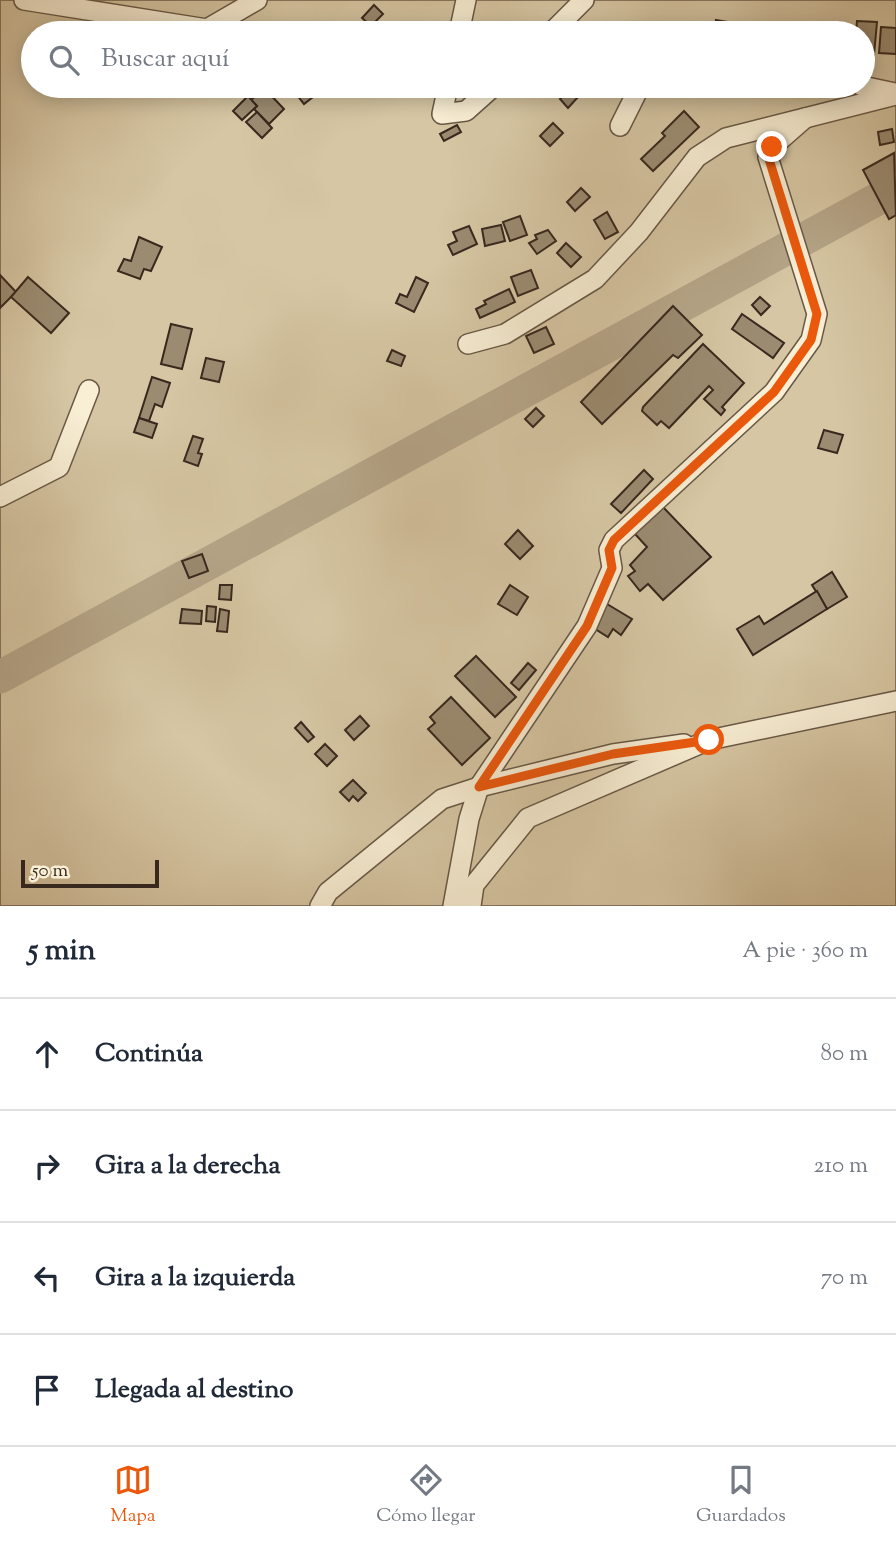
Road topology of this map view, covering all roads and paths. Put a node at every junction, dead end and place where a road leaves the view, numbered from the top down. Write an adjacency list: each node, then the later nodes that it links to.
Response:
1 (24, 0): 5 (street)
2 (257, 0): 6 (street)
3 (466, 0): 7 (street)
4 (584, 0): 8 (street)
5 (157, 21)
6 (221, 21)
7 (462, 21)
8 (563, 21)
9 (875, 89): 10 (street)
10 (896, 94): 14 (street)
11 (445, 98): 12 (street)
12 (481, 98)
13 (634, 98): 15 (street)
14 (805, 118): 16 (street); 21 (street)
15 (620, 126)
16 (468, 344)
17 (89, 390): 18 (street)
18 (0, 497)
19 (896, 701): 20 (street)
20 (709, 740): 21 (street); 24 (street)
21 (479, 787): 22 (street); 23 (street)
22 (320, 906)
23 (453, 906)
24 (471, 906)

